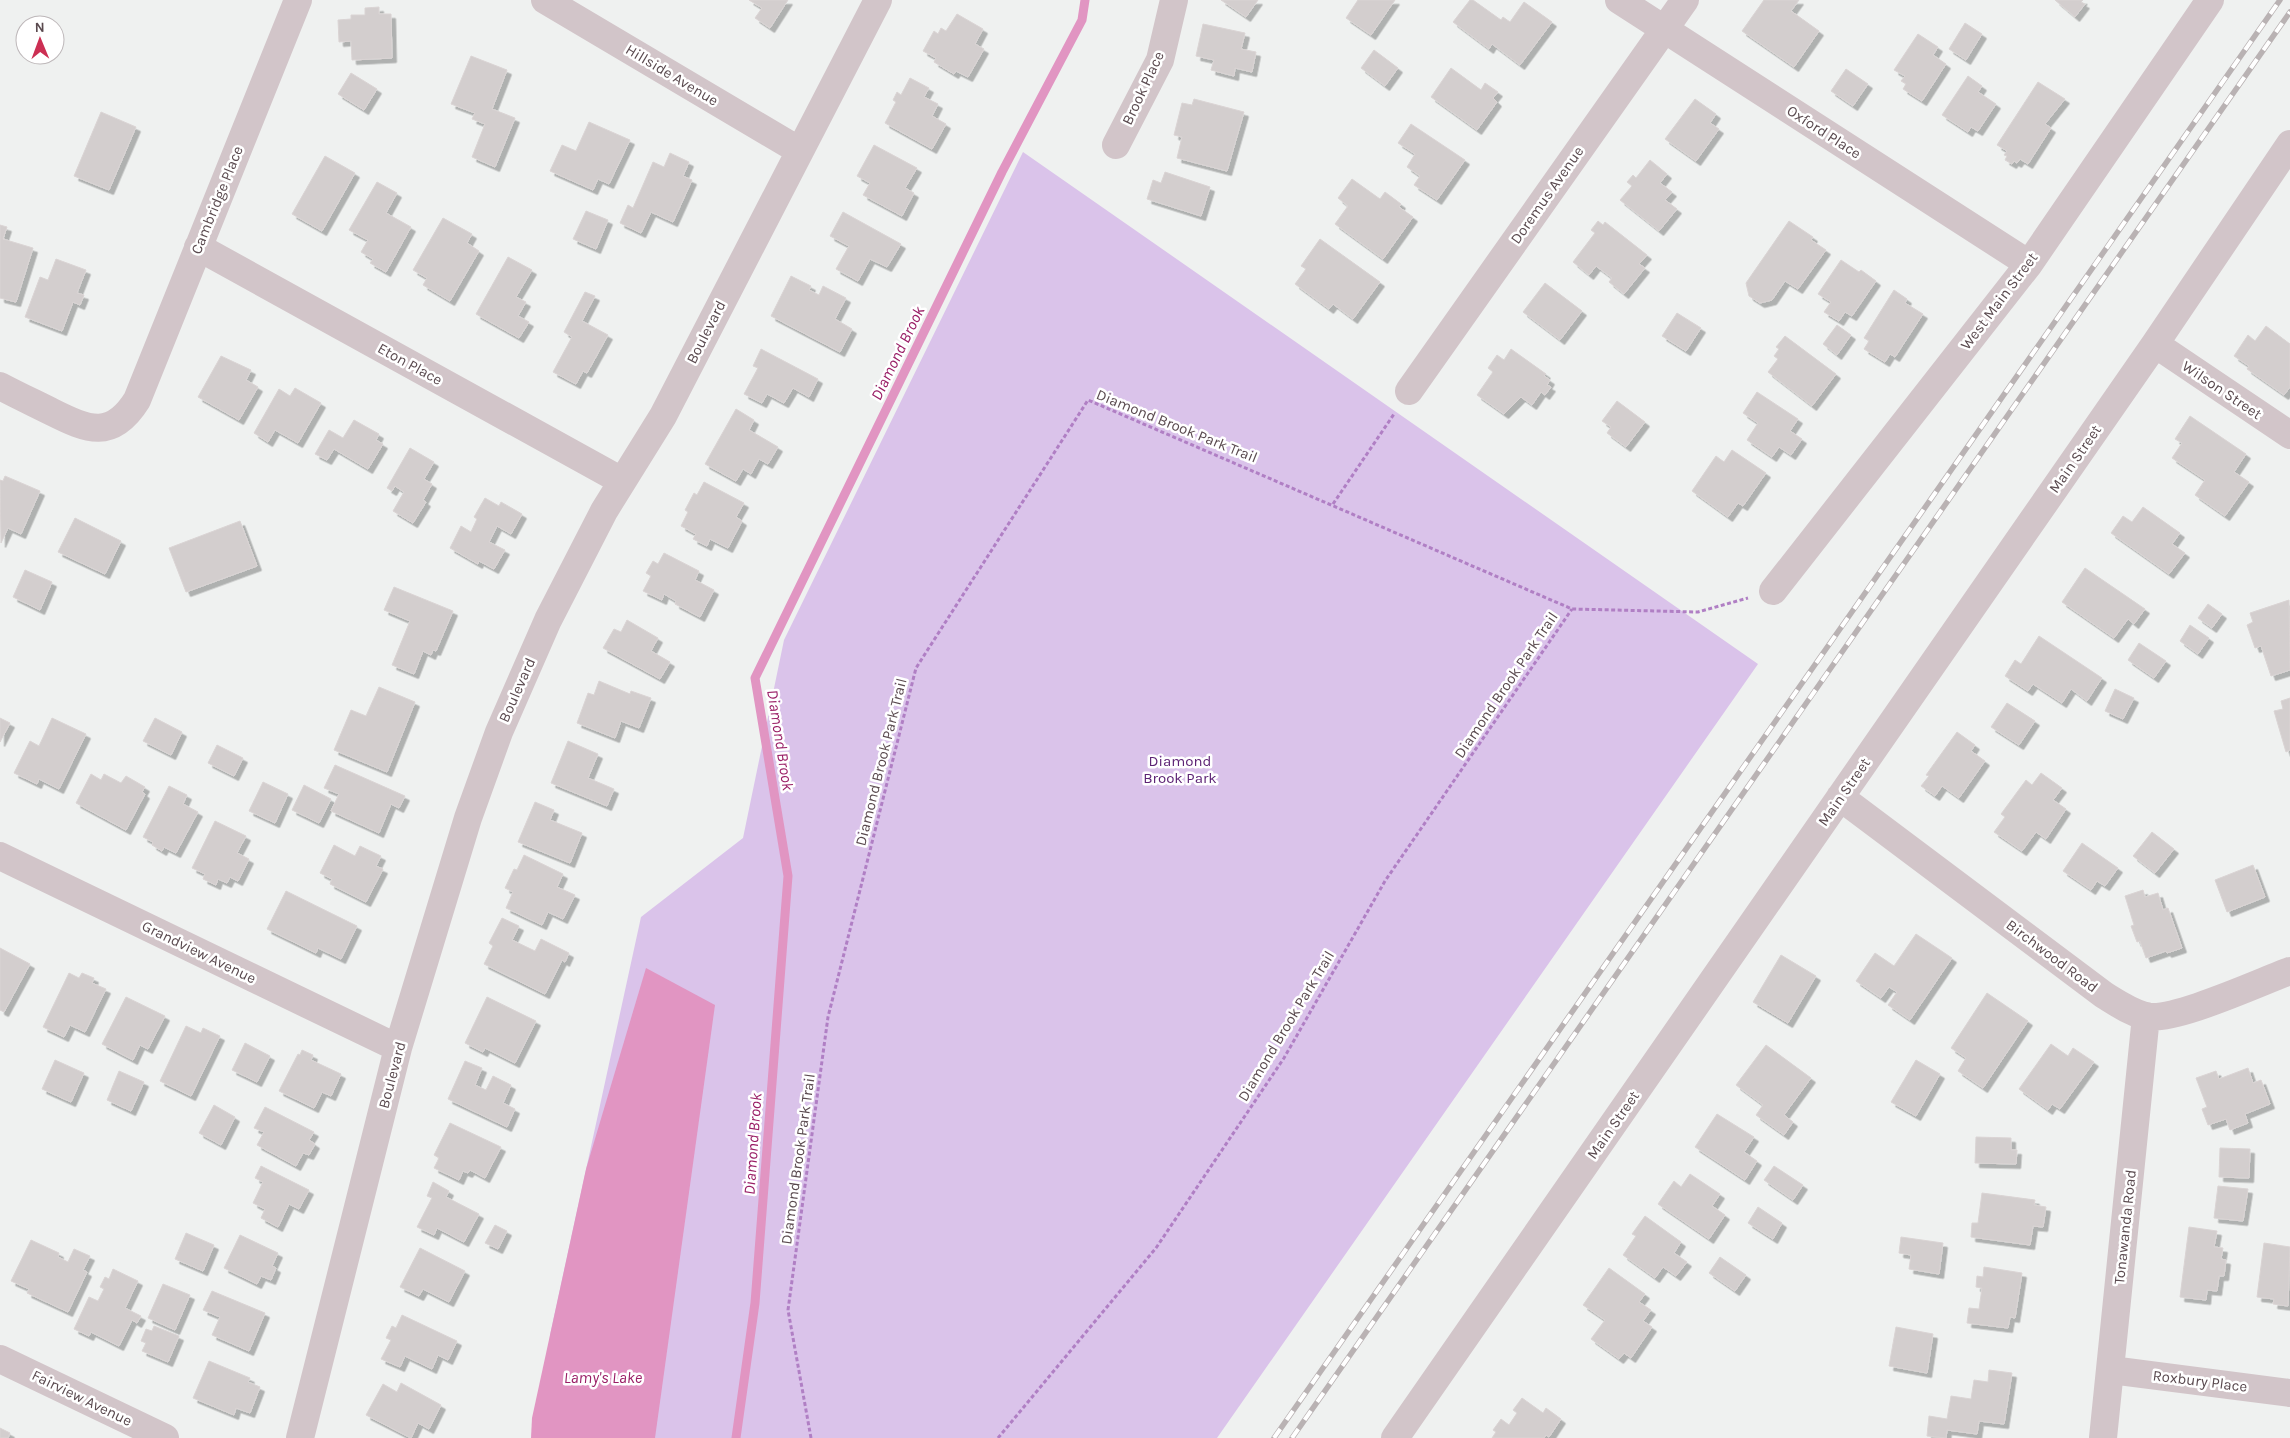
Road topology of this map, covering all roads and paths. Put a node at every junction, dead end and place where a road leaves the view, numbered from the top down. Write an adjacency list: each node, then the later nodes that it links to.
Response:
1 (298, 0): 12 (street, Cambridge Place)
2 (545, 0): 11 (street, Hillside Avenue)
3 (878, 0): 11 (street, Boulevard)
4 (1174, 0): 10 (street, Brook Place)
5 (1619, 0): 8 (street, Oxford Place)
6 (1685, 0): 8 (street, Doremus Avenue)
7 (2210, 0): 13 (street, West Main Street)
8 (1664, 29): 13 (street, Oxford Place); 16 (street, Doremus Avenue)
9 (2290, 144): 14 (street, Main Street)
10 (1116, 145)
11 (800, 151): 18 (street, Boulevard)
12 (198, 248): 15 (street, Cambridge Place); 18 (street, Eton Place)
13 (2029, 264): 20 (street, West Main Street)
14 (2155, 344): 17 (street, Wilson Street); 22 (street, Main Street)
15 (0, 386)
16 (1409, 391): 19 (path)
17 (2290, 435)
18 (622, 481): 26 (street, Boulevard)
19 (1333, 504): 21 (path, Diamond Brook Park Trail); 32 (path, Diamond Brook Park Trail)
20 (1774, 591): 21 (path, Diamond Brook Park Trail)
21 (1572, 609): 33 (path, Diamond Brook Park Trail)
22 (1840, 797): 25 (street, Birchwood Road); 34 (street, Main Street)
23 (0, 856): 26 (street, Grandview Avenue)
24 (2290, 971): 25 (street, Birchwood Road)
25 (2146, 1016): 28 (street, Tonawanda Road)
26 (398, 1048): 31 (street, Boulevard)
27 (0, 1359): 30 (street, Fairview Avenue)
28 (2111, 1370): 29 (street, Roxbury Place); 35 (street, Tonawanda Road)
29 (2290, 1393)
30 (165, 1438)
31 (300, 1438)
32 (811, 1438)
33 (998, 1438)
34 (1395, 1438)
35 (2103, 1438)

